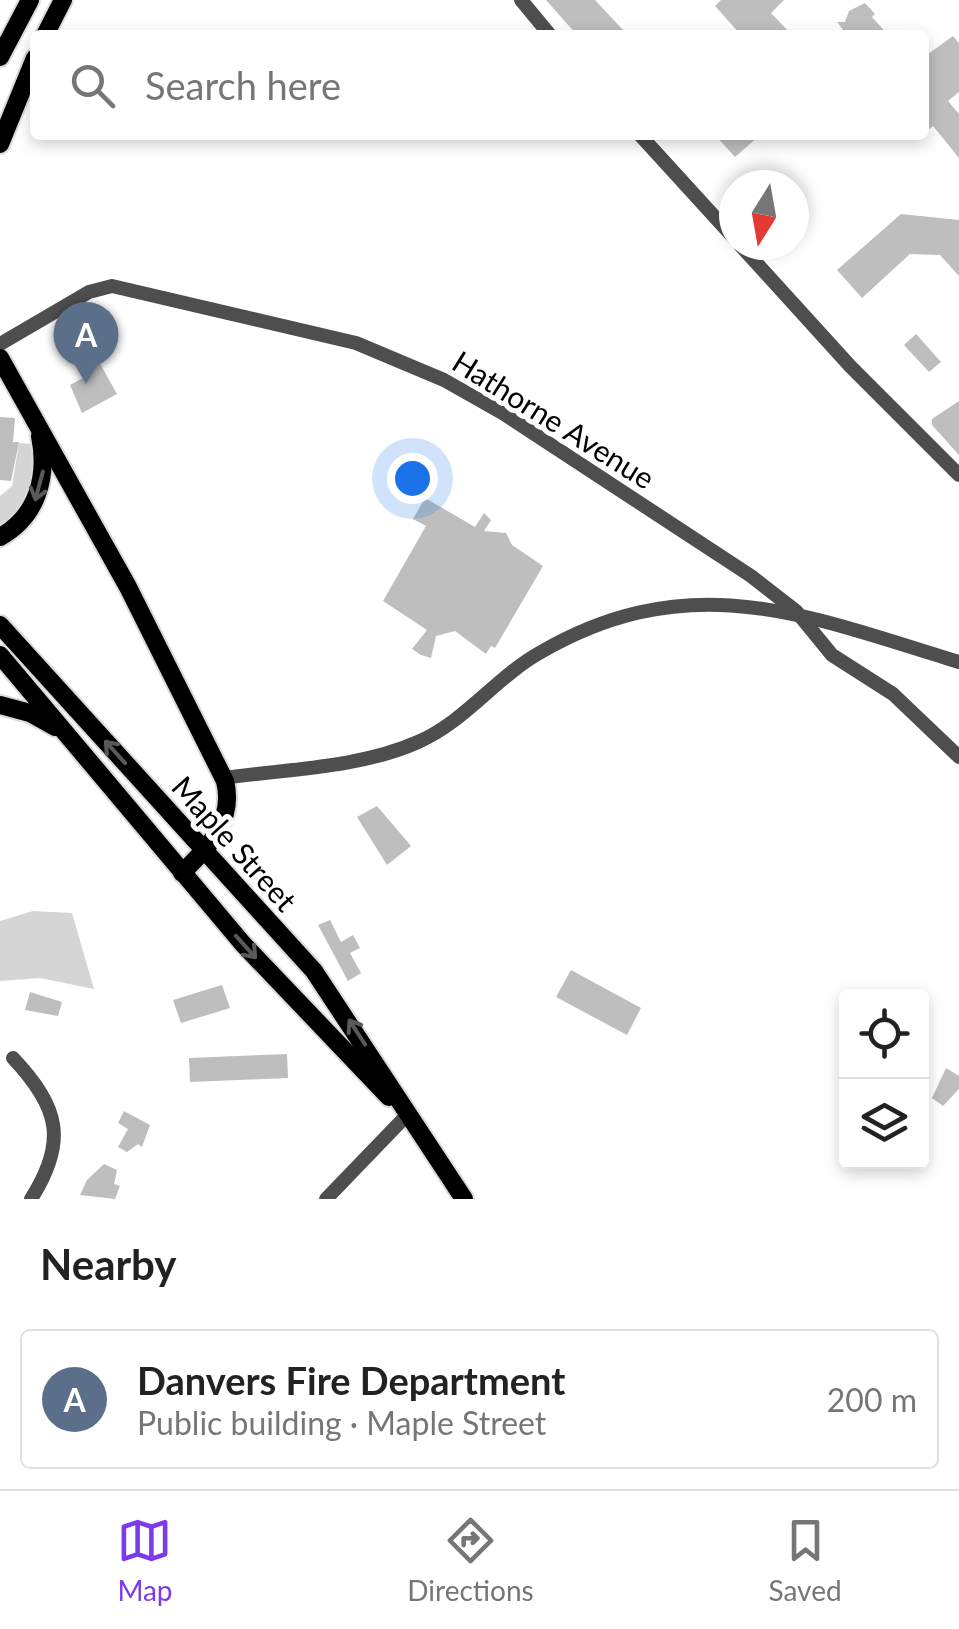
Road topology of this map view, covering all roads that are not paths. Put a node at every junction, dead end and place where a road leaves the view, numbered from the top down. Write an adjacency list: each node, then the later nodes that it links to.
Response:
1 (30, 0): 6 (main road)
2 (63, 0): 4 (main road)
3 (521, 0): 5 (street)
4 (48, 30)
5 (546, 30)
6 (0, 57)
7 (30, 65): 9 (main road)
8 (30, 69): 11 (main road)
9 (0, 120)
10 (645, 140): 12 (street)
11 (0, 144)
12 (719, 222)
13 (754, 260): 17 (street)
14 (0, 344): 19 (street, Hathorne Avenue)
15 (0, 358): 16 (main road, Maple Street)
16 (36, 421): 18 (main road, one-way to 18); 26 (main road, Maple Street)
17 (959, 475)
18 (0, 536)
19 (796, 611): 22 (street); 25 (street, Hathorne Avenue); 26 (street)
20 (0, 625): 27 (main road, Maple Street, one-way to 20)
21 (0, 655): 24 (main road, Maple Street)
22 (959, 662)
23 (0, 706): 24 (main road)
24 (70, 739): 28 (main road, Maple Street)
25 (959, 757)
26 (224, 778): 27 (main road)
27 (205, 850): 28 (main road); 30 (main road, Maple Street, one-way to 27)
28 (182, 873): 30 (main road, Maple Street, one-way to 30)
29 (14, 1058): 31 (street)
30 (407, 1115): 32 (street); 33 (main road, Maple Street)
31 (31, 1199)
32 (326, 1199)
33 (464, 1199)

